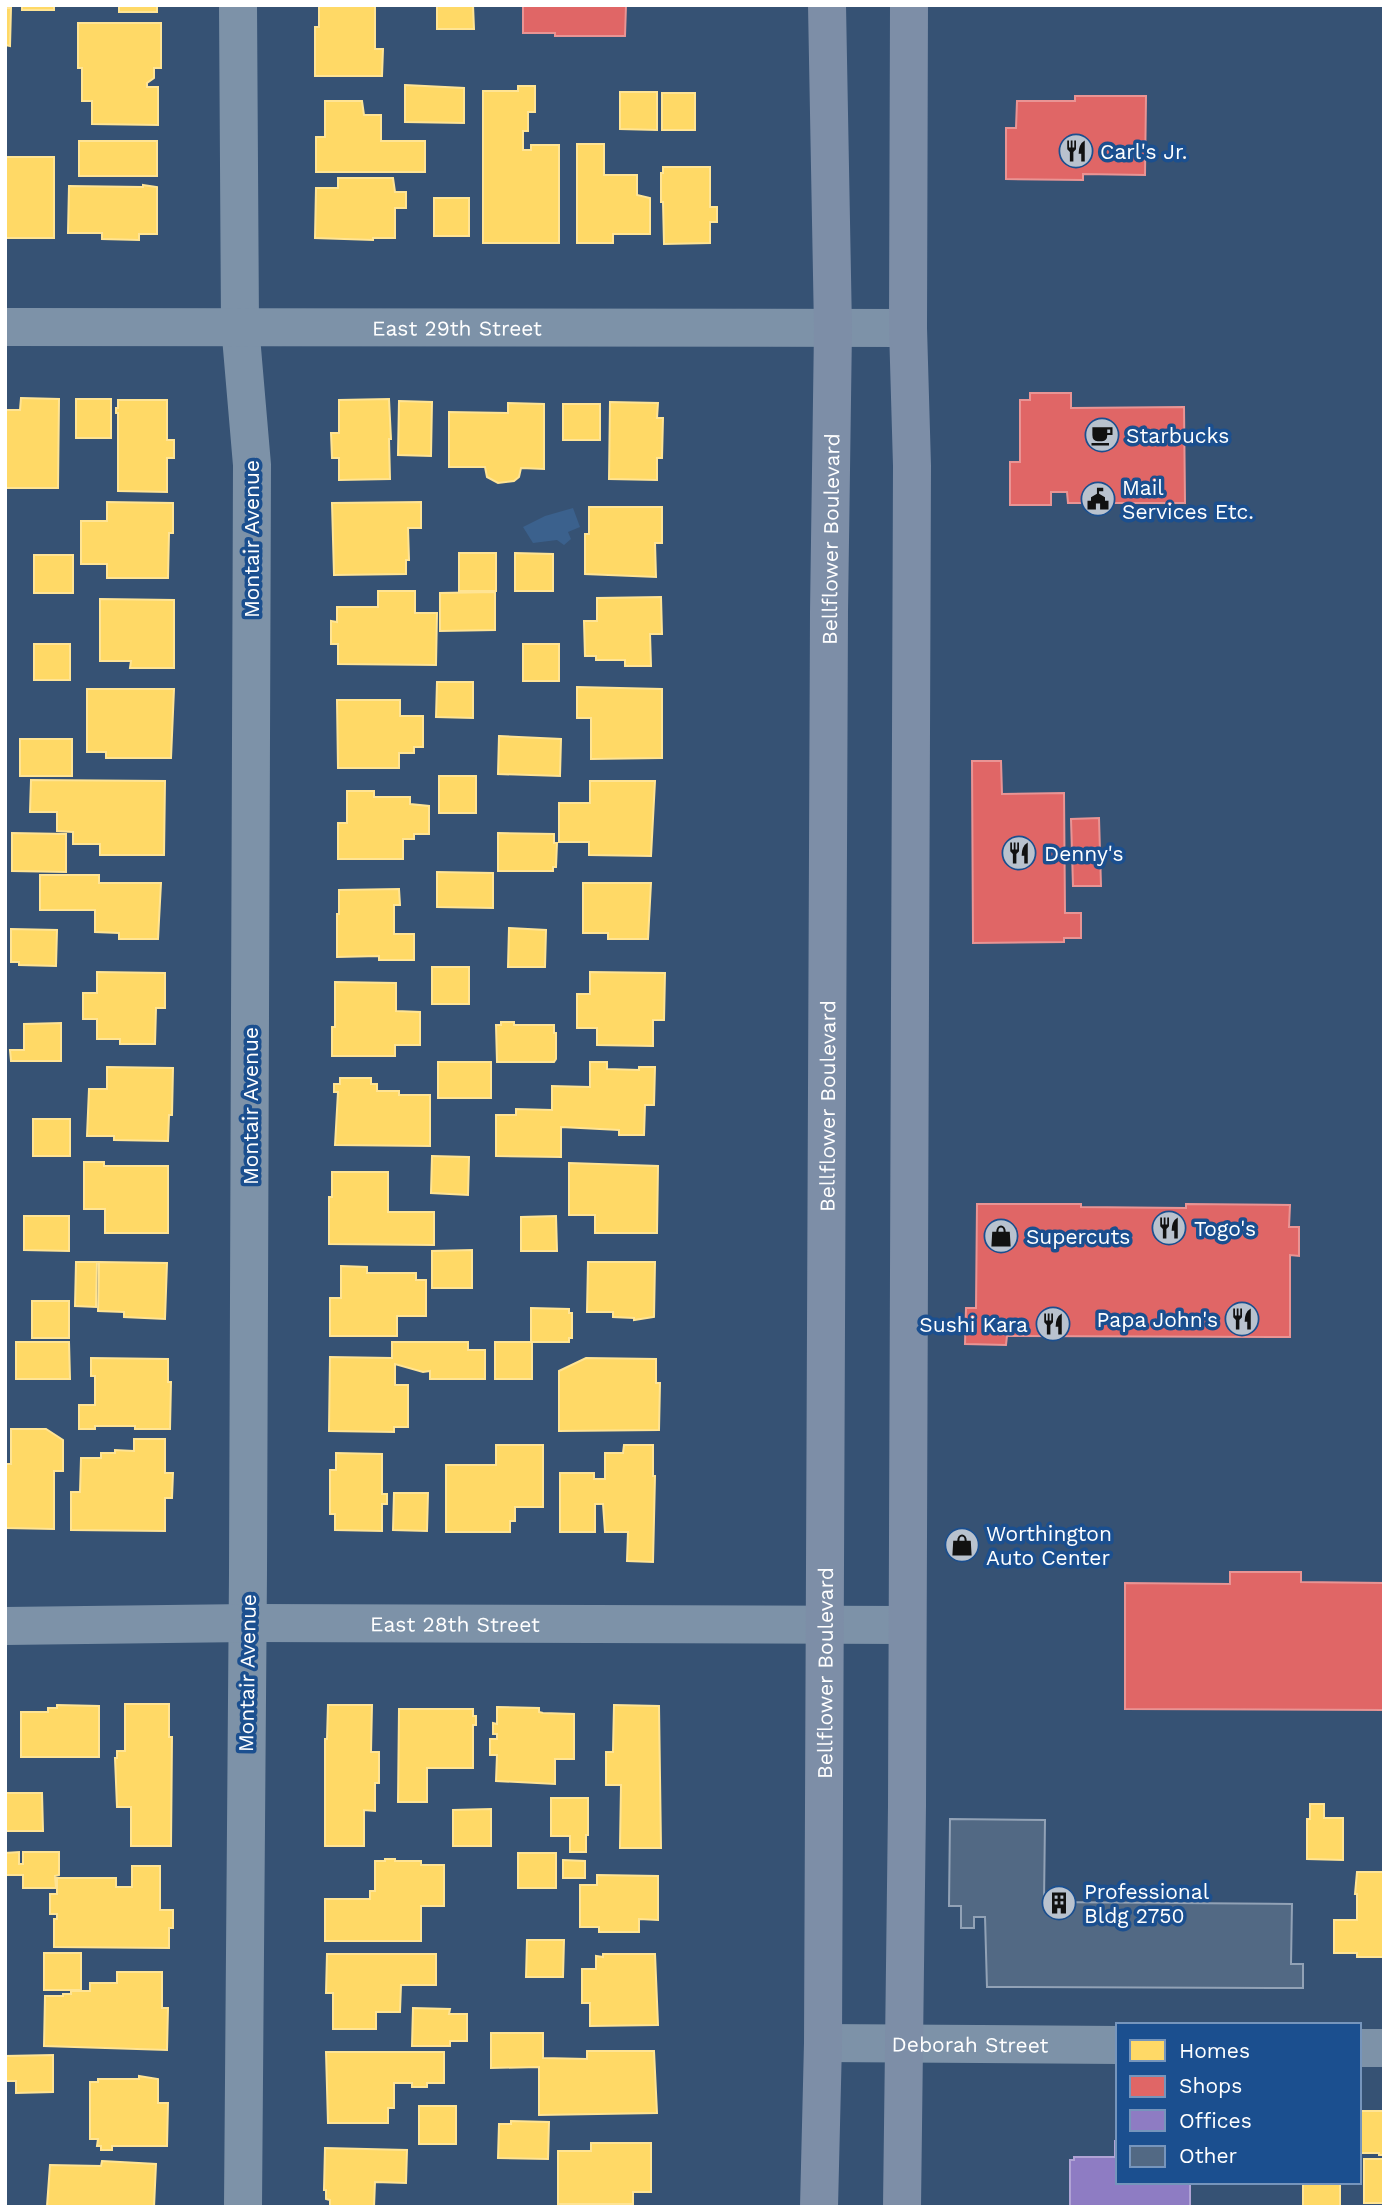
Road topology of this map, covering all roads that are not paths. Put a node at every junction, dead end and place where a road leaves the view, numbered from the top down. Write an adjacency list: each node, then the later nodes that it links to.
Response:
1 (238, 5): 4 (street, Montair Avenue)
2 (827, 5): 7 (main road, Bellflower Boulevard)
3 (909, 5): 6 (main road)
4 (240, 325): 5 (street, East 29th Street); 7 (street, East 29th Street); 8 (street, Montair Avenue)
5 (5, 327)
6 (908, 328): 7 (street, East 29th Street); 10 (main road)
7 (833, 329): 9 (main road, Bellflower Boulevard)
8 (248, 1623): 9 (street, East 28th Street); 11 (street, East 28th Street); 17 (street, Montair Avenue)
9 (826, 1625): 10 (street, East 28th Street); 13 (main road, Bellflower Boulevard)
10 (906, 1625): 12 (main road)
11 (5, 1626)
12 (905, 2042): 13 (street, Deborah Street); 14 (street, Deborah Street); 19 (main road)
13 (823, 2043): 18 (main road, Bellflower Boulevard)
14 (1116, 2045)
15 (1361, 2048): 16 (street)
16 (1384, 2048)
17 (243, 2207)
18 (818, 2207)
19 (902, 2207)

